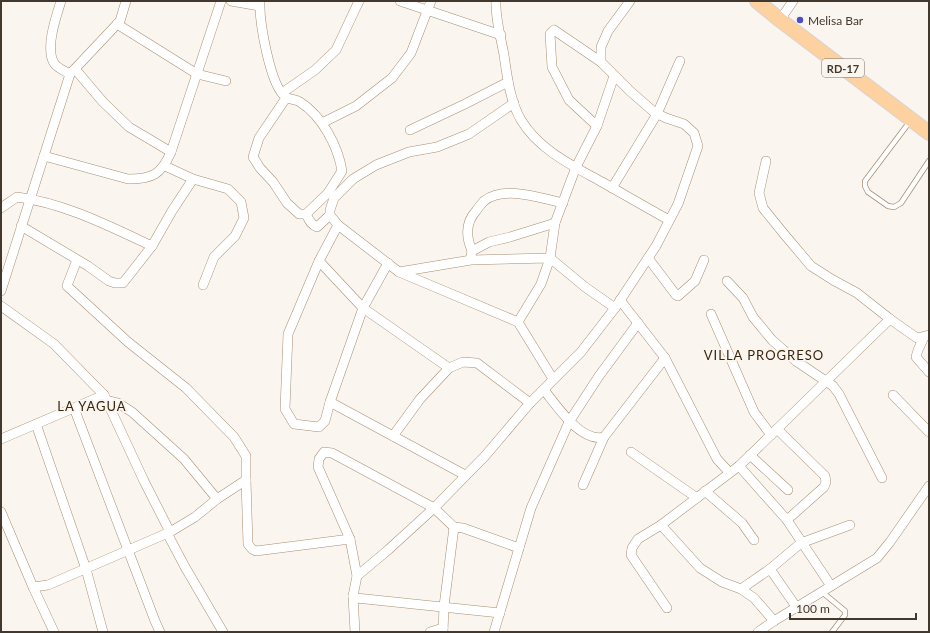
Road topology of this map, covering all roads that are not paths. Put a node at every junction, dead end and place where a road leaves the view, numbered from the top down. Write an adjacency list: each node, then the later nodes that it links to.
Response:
1 (61, 1): 19 (street)
2 (126, 1): 15 (street)
3 (221, 1): 20 (street)
4 (231, 1): 12 (street)
5 (359, 1): 24 (street)
6 (400, 1): 13 (street)
7 (431, 1): 13 (street)
8 (496, 1): 16 (street)
9 (630, 1): 18 (street)
10 (757, 1): 14 (main road, RD-17)
11 (793, 1): 14 (street)
12 (260, 4): 24 (street)
13 (428, 10): 16 (street); 28 (street)
14 (780, 20): 27 (main road, RD-17)
15 (117, 24): 19 (street); 20 (street)
16 (501, 35): 23 (street)
17 (680, 61): 26 (street)
18 (602, 62): 21 (street); 29 (street)
19 (72, 71): 32 (street); 33 (street)
20 (197, 74): 22 (street); 32 (street)
21 (614, 76): 26 (street); 29 (street)
22 (226, 81)
23 (508, 82): 25 (street); 30 (street)
24 (284, 96): 28 (street); 43 (street)
25 (514, 102): 37 (street); 44 (street)
26 (657, 114): 39 (street); 45 (street)
27 (911, 120): 31 (main road, RD-17); 35 (lane)
28 (322, 123): 43 (street)
29 (597, 126): 37 (street)
30 (410, 130)
31 (929, 133)
32 (171, 152): 36 (street)
33 (44, 156): 36 (street); 40 (street)
34 (766, 160): 65 (street)
35 (929, 161)
36 (165, 166): 38 (street)
37 (576, 167): 39 (street); 41 (street)
38 (193, 179): 49 (street); 59 (street)
39 (612, 188): 45 (street)
40 (30, 198): 42 (street); 48 (street); 49 (street)
41 (562, 203): 46 (street); 50 (street)
42 (1, 208)
43 (306, 214): 44 (street)
44 (330, 215): 47 (street)
45 (669, 220): 52 (street)
46 (555, 223): 50 (street); 51 (street)
47 (338, 225): 55 (street); 56 (street)
48 (21, 226): 53 (street); 60 (street)
49 (152, 246): 53 (street)
50 (471, 256): 51 (street); 57 (street)
51 (550, 258): 61 (street); 66 (street)
52 (648, 258): 54 (street); 61 (street)
53 (77, 260): 93 (street)
54 (704, 260)
55 (319, 261): 63 (street); 77 (street)
56 (388, 263): 57 (street); 63 (street)
57 (399, 272): 66 (street)
58 (727, 281): 73 (street)
59 (203, 285)
60 (1, 291)
61 (618, 304): 67 (street); 72 (street)
62 (1, 306): 76 (street)
63 (363, 308): 70 (street); 77 (street)
64 (711, 314): 82 (street)
65 (890, 320): 68 (street); 73 (street)
66 (518, 322): 72 (street)
67 (638, 323): 69 (street); 80 (street)
68 (926, 336): 71 (street)
69 (665, 358): 85 (street); 90 (street)
70 (449, 368): 78 (street); 84 (street)
71 (929, 372)
72 (553, 379): 74 (street)
73 (826, 381): 82 (street); 92 (street)
74 (544, 390): 78 (street); 80 (street)
75 (893, 395): 83 (street)
76 (105, 398): 79 (street); 99 (street); 106 (street)
77 (330, 402): 84 (street)
78 (530, 402): 91 (street)
79 (74, 408): 81 (street); 111 (street)
80 (569, 422): 85 (street); 110 (street)
81 (36, 424): 86 (street); 112 (street)
82 (774, 432): 88 (street); 102 (street)
83 (929, 432)
84 (393, 436): 91 (street)
85 (604, 437): 94 (street)
86 (1, 439)
87 (631, 452): 98 (street)
88 (750, 455): 89 (street); 96 (street)
89 (738, 466): 90 (street); 102 (street)
90 (729, 472): 97 (street)
91 (466, 475): 100 (street)
92 (882, 478)
93 (246, 480): 99 (street); 107 (street)
94 (583, 485)
95 (929, 486): 115 (street)
96 (788, 490)
97 (705, 491): 98 (street); 108 (street)
98 (697, 498): 103 (street)
99 (217, 499): 106 (street)
100 (434, 508): 105 (street); 107 (street); 114 (street)
101 (1, 512): 116 (street)
102 (787, 520): 109 (street)
103 (661, 525): 117 (street); 121 (street)
104 (850, 525): 109 (street)
105 (454, 526): 110 (street); 120 (street)
106 (169, 532): 111 (street); 129 (street)
107 (350, 539): 114 (street)
108 (754, 540)
109 (802, 543): 113 (street); 115 (street)
110 (519, 548): 123 (street)
111 (127, 550): 112 (street); 128 (street)
112 (86, 569): 116 (street); 127 (street)
113 (770, 569): 117 (street); 122 (street)
114 (357, 576): 119 (street)
115 (831, 586): 118 (street)
116 (33, 587): 126 (street)
117 (741, 589): 124 (street)
118 (822, 592): 122 (street); 134 (lane)
119 (353, 596): 120 (street); 130 (street)
120 (444, 606): 123 (street); 125 (street)
121 (667, 608)
122 (797, 608): 124 (street)
123 (500, 613): 132 (street)
124 (774, 621): 133 (street)
125 (443, 630): 131 (street)
126 (54, 632)
127 (103, 632)
128 (160, 632)
129 (223, 632)
130 (355, 632)
131 (430, 632)
132 (494, 632)
133 (758, 632)
134 (832, 632)

